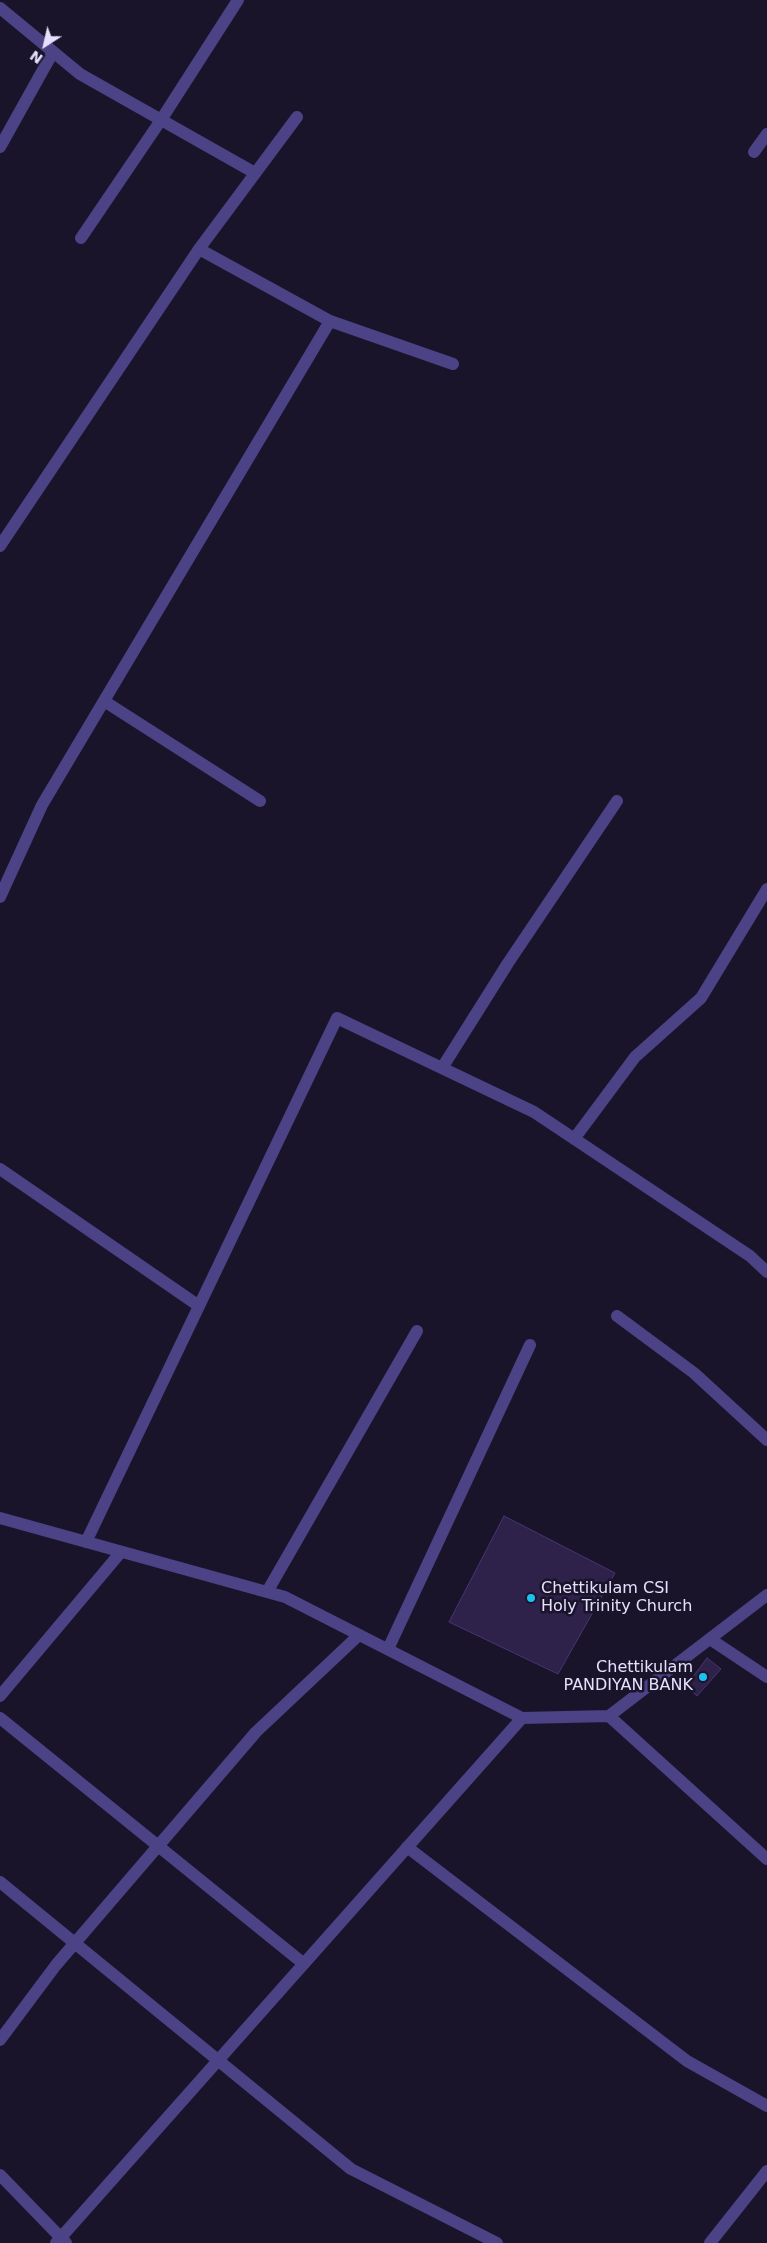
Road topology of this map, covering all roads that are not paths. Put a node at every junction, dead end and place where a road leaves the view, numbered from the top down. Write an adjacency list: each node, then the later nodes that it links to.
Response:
1 (238, 0): 5 (street)
2 (0, 8): 3 (street)
3 (53, 52): 5 (street); 7 (street)
4 (297, 117): 9 (street)
5 (161, 120): 9 (street); 10 (street)
6 (767, 134): 8 (street)
7 (0, 147)
8 (754, 152)
9 (255, 173): 11 (street)
10 (82, 238)
11 (199, 250): 12 (street); 14 (street)
12 (330, 321): 13 (street); 15 (street)
13 (453, 364)
14 (0, 546)
15 (104, 701): 16 (street); 19 (street)
16 (260, 801)
17 (617, 801): 20 (street)
18 (767, 889): 21 (street)
19 (0, 897)
20 (442, 1068): 21 (street); 24 (street)
21 (574, 1139): 23 (street)
22 (0, 1169): 24 (street)
23 (767, 1272)
24 (199, 1306): 30 (street)
25 (617, 1316): 28 (street)
26 (417, 1331): 32 (street)
27 (530, 1346): 36 (street)
28 (767, 1440)
29 (0, 1518): 30 (street)
30 (86, 1542): 31 (street)
31 (121, 1552): 32 (street); 38 (street)
32 (267, 1592): 34 (street)
33 (767, 1595): 35 (street)
34 (359, 1635): 36 (street); 42 (street)
35 (710, 1638): 37 (street); 39 (street)
36 (388, 1649): 41 (street)
37 (767, 1677)
38 (0, 1696)
39 (609, 1716): 41 (street); 44 (street)
40 (0, 1718): 42 (street)
41 (522, 1718): 43 (street)
42 (158, 1846): 46 (street); 47 (street)
43 (407, 1848): 47 (street); 50 (street)
44 (767, 1859)
45 (0, 1882): 46 (street)
46 (75, 1944): 48 (street); 49 (street)
47 (304, 1964): 49 (street)
48 (0, 2040)
49 (218, 2060): 53 (street); 54 (street)
50 (767, 2106)
51 (767, 2171): 55 (street)
52 (0, 2175): 53 (street)
53 (61, 2241)
54 (497, 2243)
55 (710, 2243)

